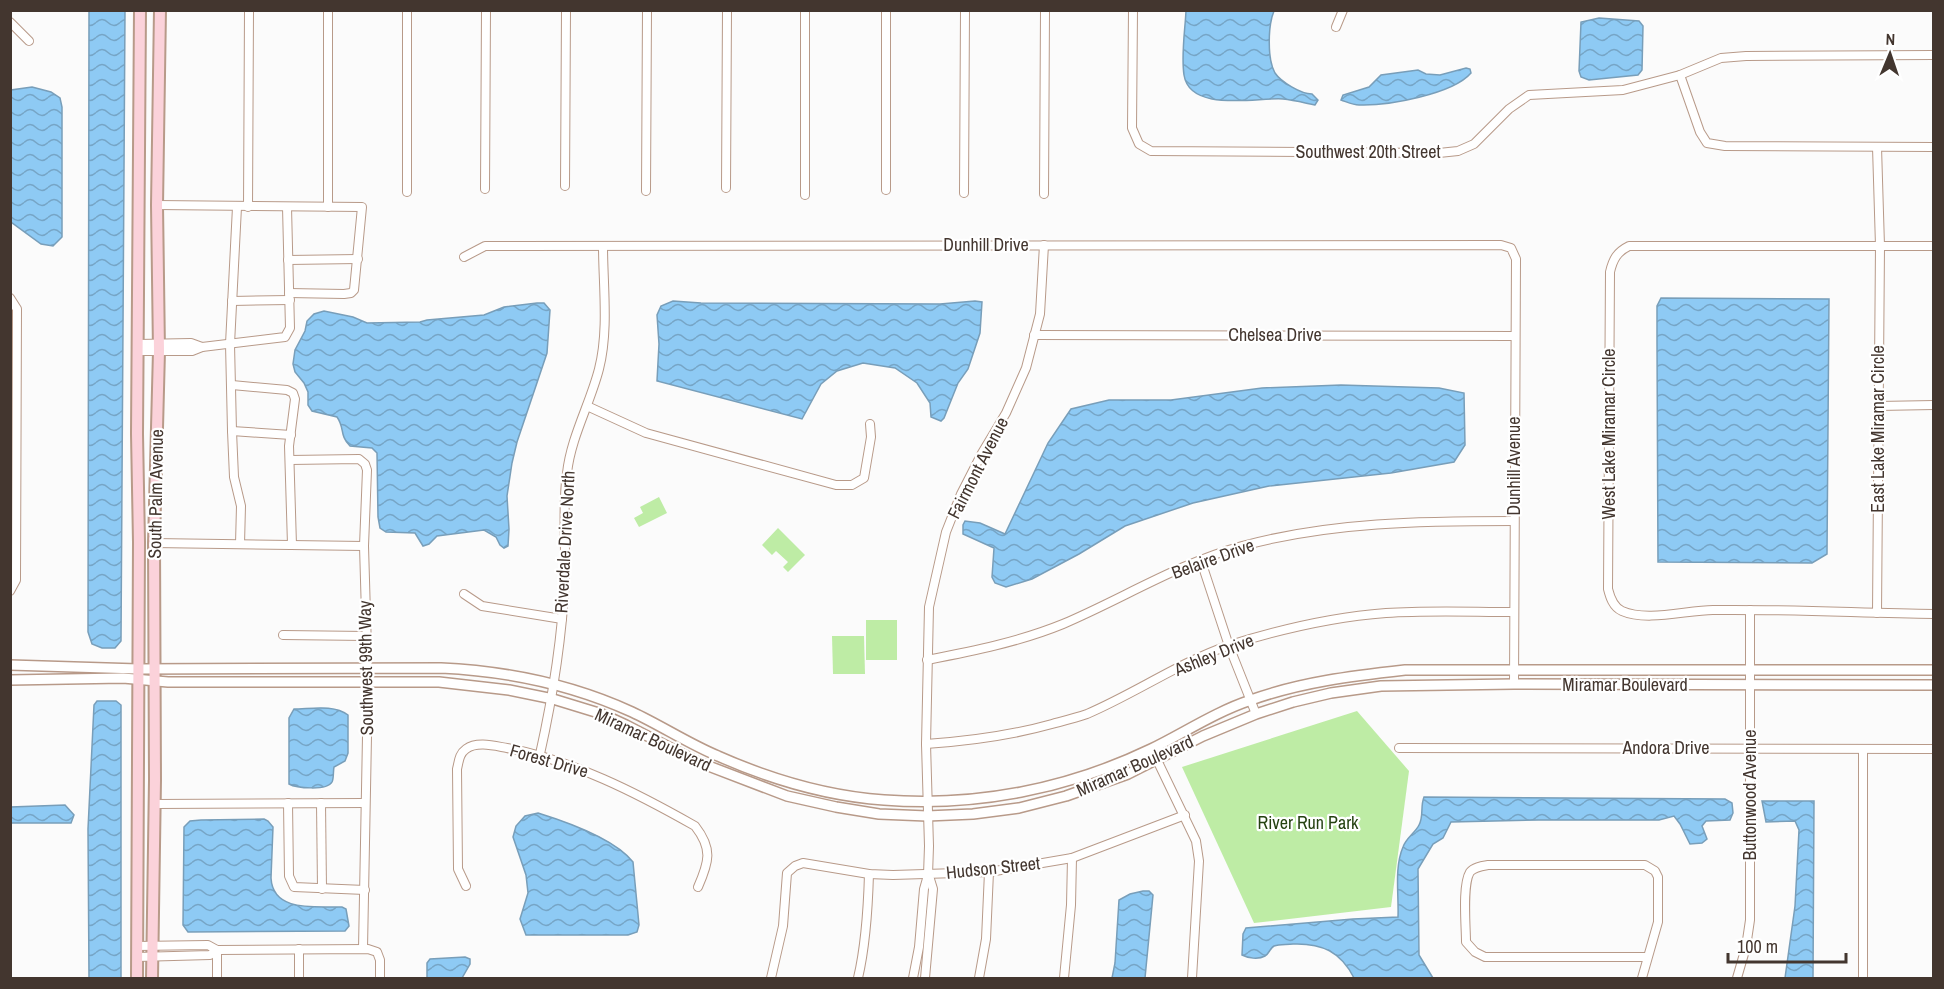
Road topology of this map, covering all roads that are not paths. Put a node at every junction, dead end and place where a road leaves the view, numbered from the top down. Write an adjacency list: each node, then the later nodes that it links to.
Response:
1 (140, 10): 51 (main road, South Palm Avenue)
2 (160, 10): 32 (main road, South Palm Avenue)
3 (249, 10): 34 (street)
4 (328, 10): 36 (street)
5 (407, 10): 28 (street)
6 (486, 10): 25 (street)
7 (566, 10): 23 (street)
8 (647, 10): 27 (street)
9 (727, 10): 24 (street)
10 (805, 10): 31 (street)
11 (886, 10): 26 (street)
12 (965, 10): 29 (street)
13 (1045, 10): 30 (street)
14 (1133, 10): 20 (street, Southwest 20th Street)
15 (1343, 10): 17 (street)
16 (10, 22): 18 (street)
17 (1336, 27)
18 (29, 41)
19 (1934, 55): 20 (street, Southwest 20th Street)
20 (1680, 75): 21 (street)
21 (1877, 147): 22 (street); 39 (street, East Lake Miramar Circle)
22 (1934, 147)
23 (565, 186)
24 (726, 188)
25 (485, 189)
26 (886, 190)
27 (646, 191)
28 (407, 192)
29 (964, 193)
30 (1044, 194)
31 (805, 195)
32 (157, 205): 33 (street); 52 (main road, South Palm Avenue)
33 (237, 207): 34 (street); 47 (street)
34 (248, 207): 35 (street)
35 (287, 207): 36 (street); 44 (street)
36 (328, 207): 43 (street)
37 (1044, 245): 38 (street, Dunhill Drive); 41 (street, Dunhill Drive); 48 (street, Fairmont Avenue)
38 (603, 246): 42 (street, Dunhill Drive); 54 (street, Riverdale Drive North)
39 (1880, 246): 40 (street); 56 (street, East Lake Miramar Circle); 69 (street, West Lake Miramar Circle)
40 (1934, 246)
41 (1511, 248): 49 (street, Dunhill Avenue)
42 (464, 257)
43 (358, 259): 44 (street); 45 (street)
44 (288, 260): 45 (street)
45 (290, 297): 47 (street); 50 (street)
46 (10, 298): 67 (street)
47 (232, 301): 50 (street)
48 (1034, 334): 49 (street, Chelsea Drive); 77 (street, Fairmont Avenue)
49 (1515, 336): 61 (street, Dunhill Avenue)
50 (230, 344): 52 (street); 53 (street)
51 (138, 347): 52 (street); 83 (main road, South Palm Avenue)
52 (159, 347): 62 (main road, South Palm Avenue)
53 (232, 385): 58 (street); 59 (street)
54 (587, 405): 57 (street); 73 (street, Riverdale Drive North)
55 (1934, 405): 56 (street)
56 (1878, 406): 71 (street, East Lake Miramar Circle)
57 (870, 424)
58 (232, 431): 59 (street); 63 (street)
59 (291, 435): 60 (street)
60 (290, 460): 64 (street); 65 (street, Southwest 99th Way)
61 (1514, 520): 66 (street, Belaire Drive); 70 (street, Dunhill Avenue)
62 (154, 543): 63 (street); 84 (main road, South Palm Avenue)
63 (240, 544): 64 (street)
64 (292, 544): 65 (street)
65 (364, 546): 75 (street, Southwest 99th Way)
66 (1201, 561): 76 (street); 77 (street, Belaire Drive)
67 (11, 590)
68 (464, 594): 73 (street)
69 (1750, 610): 71 (street); 82 (street, Buttonwood Avenue)
70 (1514, 612): 76 (street, Ashley Drive); 80 (street, Dunhill Avenue)
71 (1877, 613): 72 (street)
72 (1934, 614)
73 (562, 619): 87 (street, Riverdale Drive North)
74 (283, 635): 75 (street)
75 (366, 636): 79 (street, Southwest 99th Way)
76 (1229, 646): 92 (street); 94 (street, Ashley Drive)
77 (927, 660): 94 (street, Fairmont Avenue)
78 (10, 665): 83 (street)
79 (368, 669): 84 (street, Miramar Boulevard); 86 (street, Southwest 99th Way); 87 (street, Miramar Boulevard)
80 (1514, 670): 82 (street, Miramar Boulevard); 88 (street, Dunhill Avenue); 92 (street, Miramar Boulevard)
81 (1934, 670): 82 (street, Miramar Boulevard)
82 (1750, 671): 89 (street, Buttonwood Avenue)
83 (138, 674): 84 (street); 85 (street); 119 (main road, South Palm Avenue)
84 (154, 675): 86 (street, Miramar Boulevard); 105 (main road, South Palm Avenue)
85 (10, 680)
86 (368, 683): 91 (street, Miramar Boulevard); 104 (street, Southwest 99th Way)
87 (554, 684): 91 (street, Riverdale Drive North); 101 (street, Miramar Boulevard)
88 (1514, 684): 89 (street, Miramar Boulevard); 93 (street, Miramar Boulevard)
89 (1750, 685): 90 (street, Miramar Boulevard); 95 (street, Buttonwood Avenue)
90 (1934, 686)
91 (553, 699): 99 (street, Riverdale Drive North); 107 (street, Miramar Boulevard)
92 (1251, 700): 93 (street); 101 (street, Miramar Boulevard)
93 (1256, 714): 100 (street, Miramar Boulevard)
94 (926, 744): 101 (street, Fairmont Avenue)
95 (1750, 747): 96 (street, Andora Drive); 97 (street, Andora Drive); 135 (street, Buttonwood Avenue)
96 (1399, 748)
97 (1863, 749): 98 (street, Andora Drive); 136 (street)
98 (1934, 749)
99 (540, 754): 112 (street, Forest Drive); 113 (street, Forest Drive)
100 (1157, 760): 106 (street); 107 (street, Miramar Boulevard)
101 (927, 801): 107 (street, Fairmont Avenue)
102 (288, 803): 103 (street); 105 (street); 114 (street)
103 (321, 803): 104 (street); 114 (street)
104 (365, 803): 115 (street, Southwest 99th Way)
105 (155, 804): 120 (main road, South Palm Avenue)
106 (1185, 815): 108 (street, Hudson Street); 133 (street)
107 (927, 816): 111 (street, Fairmont Avenue)
108 (1072, 858): 109 (street, Hudson Street); 132 (street)
109 (989, 872): 111 (street, Hudson Street); 131 (street)
110 (869, 874): 111 (street, Hudson Street); 127 (street, Hudson Street); 128 (street)
111 (928, 875): 129 (street, Fairmont Avenue); 130 (street, Fairmont Avenue)
112 (466, 886)
113 (698, 887)
114 (322, 889): 115 (street)
115 (365, 890): 117 (street, Southwest 99th Way)
116 (299, 948): 117 (street); 118 (street); 125 (street)
117 (363, 949): 126 (street)
118 (217, 950): 120 (street); 124 (street)
119 (137, 951): 120 (street); 122 (main road, South Palm Avenue)
120 (152, 951): 123 (main road, South Palm Avenue)
121 (1647, 957): 121 (street); 134 (street)
122 (137, 978)
123 (152, 978)
124 (217, 978)
125 (299, 978)
126 (380, 978)
127 (771, 978)
128 (858, 978)
129 (913, 978)
130 (925, 978)
131 (979, 978)
132 (1064, 978)
133 (1192, 978)
134 (1642, 978)
135 (1737, 978)
136 (1863, 978)

